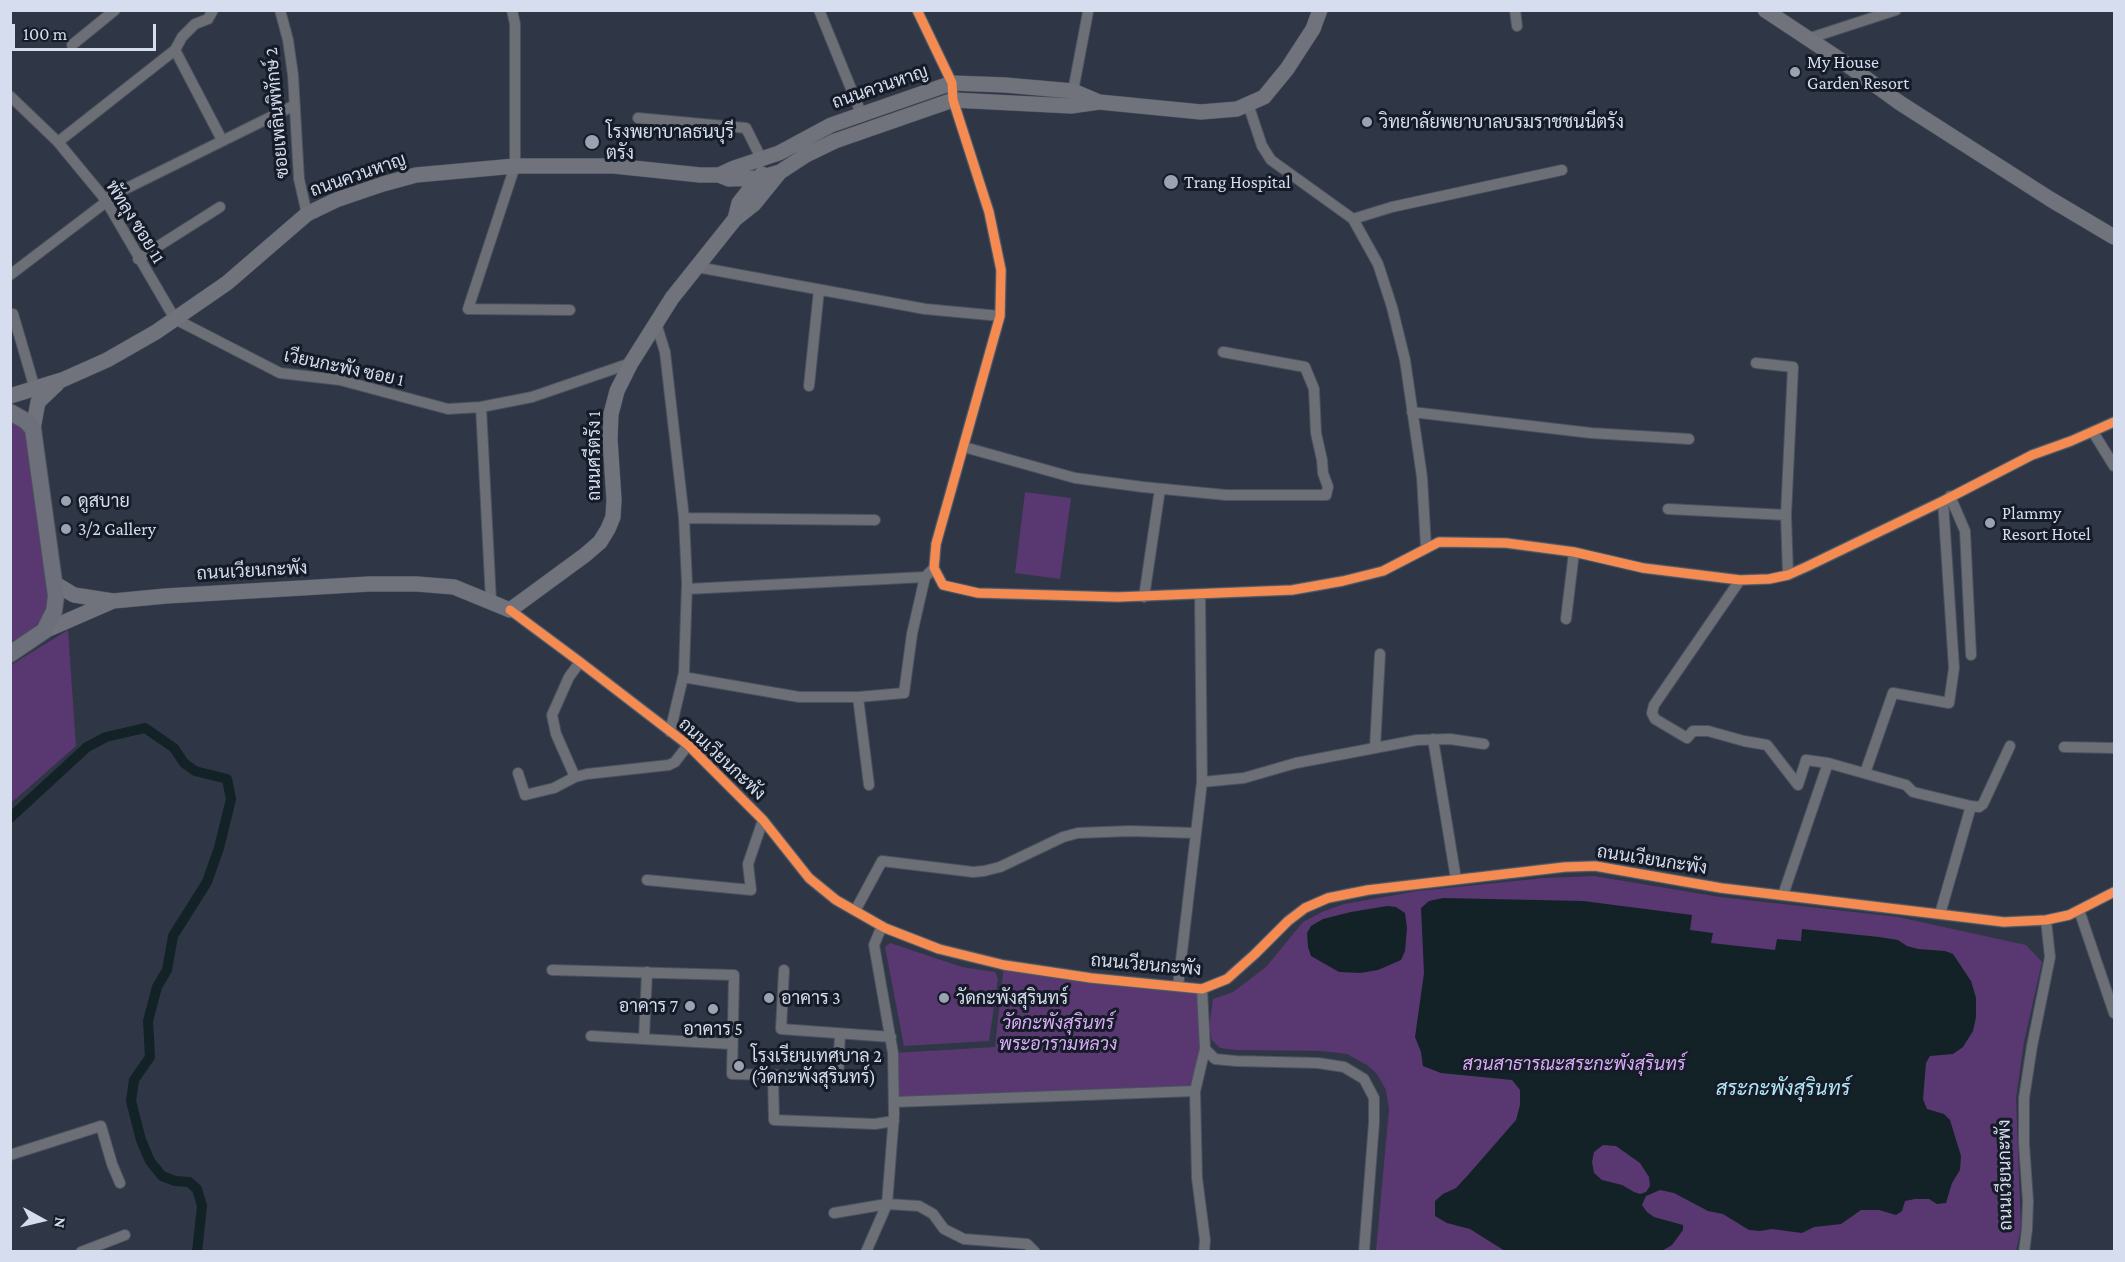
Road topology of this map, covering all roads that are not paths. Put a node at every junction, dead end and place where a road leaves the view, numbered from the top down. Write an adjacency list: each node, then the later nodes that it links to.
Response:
1 (115, 10): 14 (street)
2 (213, 10): 15 (street)
3 (280, 10): 22 (street, ซอยเพลินพิทักษ์ 2)
4 (512, 10): 29 (street)
5 (819, 10): 23 (street)
6 (917, 10): 16 (street)
7 (1320, 10): 21 (main road, ถนนควนหาญ)
8 (1515, 10): 12 (street)
9 (1765, 10): 13 (main road)
10 (1896, 10): 13 (street)
11 (1088, 12): 17 (street)
12 (1517, 26)
13 (1807, 39): 40 (main road)
14 (72, 45)
15 (175, 50): 25 (street); 26 (street)
16 (952, 83): 17 (main road, ถนนควนหาญ); 19 (street); 23 (main road, ถนนควนหาญ)
17 (1073, 91): 20 (main road, ถนนควนหาญ)
18 (10, 96): 26 (street, พัทลุง ซอย 11)
19 (953, 100): 20 (main road, ถนนควนหาญ); 31 (main road, ถนนควนหาญ); 47 (street)
20 (1098, 102): 21 (main road, ถนนควนหาญ)
21 (1248, 104): 39 (street)
22 (296, 105): 25 (street); 37 (street, ซอยเพลินพิทักษ์ 2)
23 (861, 113): 27 (main road, ถนนควนหาญ)
24 (638, 118): 28 (street)
25 (222, 140): 34 (street)
26 (58, 142): 34 (street, พัทลุง ซอย 11)
27 (779, 153): 28 (main road, ถนนควนหาญ); 33 (main road, ถนนศรีตรัง 1)
28 (761, 158): 32 (main road, ถนนควนหาญ)
29 (515, 166): 32 (main road, ถนนควนหาญ); 37 (main road, ถนนควนหาญ); 45 (street)
30 (1562, 170): 39 (street)
31 (780, 172): 33 (main road, ถนนควนหาญ); 38 (main road, ถนนศรีตรัง 1)
32 (724, 177): 33 (main road, ถนนควนหาญ); 35 (main road)
33 (759, 178): 35 (main road, ถนนศรีตรัง 1)
34 (106, 200): 41 (street, พัทลุง ซอย 11); 43 (street)
35 (739, 203): 38 (main road, ถนนศรีตรัง 1)
36 (220, 207): 41 (street)
37 (307, 213): 48 (main road, ถนนควนหาญ)
38 (735, 219): 42 (main road, ถนนศรีตรัง 1)
39 (1353, 219): 59 (street)
40 (2115, 237)
41 (138, 259): 48 (street, พัทลุง ซอย 11)
42 (697, 267): 44 (street); 49 (main road, ถนนศรีตรัง 1)
43 (10, 275)
44 (819, 290): 47 (street); 54 (street)
45 (570, 310)
46 (13, 314): 55 (street)
47 (1000, 316): 64 (street)
48 (175, 319): 53 (main road, ถนนควนหาญ); 57 (street, เวียนกะพัง ซอย 1)
49 (656, 323): 51 (main road, ถนนศรีตรัง 1); 70 (street)
50 (1223, 352): 66 (street)
51 (631, 363): 57 (street, เวียนกะพัง ซอย 1); 84 (main road, ถนนศรีตรัง 1)
52 (1756, 363): 69 (street)
53 (62, 380): 55 (main road, ถนนควนหาญ); 61 (main road, ถนนควนหาญ)
54 (808, 386)
55 (34, 389): 56 (main road, ถนนควนหาญ)
56 (10, 396)
57 (481, 407): 83 (street)
58 (10, 412): 61 (main road)
59 (1413, 412): 63 (street); 72 (street)
60 (2115, 422): 62 (street)
61 (33, 429): 78 (main road)
62 (2093, 432): 65 (street); 67 (street)
63 (1689, 440)
64 (964, 447): 66 (street); 74 (street)
65 (2115, 466)
66 (1160, 489): 81 (street)
67 (1947, 499): 75 (street); 89 (street); 103 (street)
68 (1668, 509): 69 (street)
69 (1786, 515): 75 (street)
70 (684, 518): 71 (street); 79 (street)
71 (875, 520)
72 (1426, 547): 73 (street); 80 (street)
73 (1574, 552): 77 (street); 85 (street)
74 (934, 568): 76 (street); 81 (street)
75 (1788, 575): 77 (street)
76 (925, 577): 79 (street); 92 (street)
77 (1740, 580): 101 (street)
78 (54, 583): 82 (main road); 86 (main road)
79 (687, 589): 91 (street)
80 (1200, 594): 81 (street); 105 (street)
81 (1144, 597)
82 (113, 601): 83 (main road, ถนนเวียนกะพัง); 86 (main road, ถนนเวียนกะพัง)
83 (491, 601): 84 (main road, ถนนเวียนกะพัง)
84 (510, 610): 90 (street, ถนนเวียนกะพัง)
85 (1566, 619)
86 (44, 631): 87 (main road)
87 (10, 654)
88 (1380, 654): 99 (street)
89 (1971, 655)
90 (580, 662): 93 (street, ถนนเวียนกะพัง); 104 (street)
91 (683, 677): 92 (street); 93 (street)
92 (858, 698): 106 (street)
93 (670, 732): 96 (street, ถนนเวียนกะพัง)
94 (1433, 739): 95 (street); 99 (street); 110 (street)
95 (1484, 744)
96 (688, 745): 104 (street); 108 (street, ถนนเวียนกะพัง)
97 (2010, 746): 107 (street)
98 (2064, 747): 100 (street)
99 (1375, 748): 105 (street)
100 (2115, 748)
101 (1828, 763): 103 (street); 113 (street)
102 (518, 773): 104 (street)
103 (1865, 773): 107 (street)
104 (575, 777)
105 (1202, 782): 109 (street)
106 (869, 784)
107 (1971, 806): 116 (street)
108 (763, 820): 111 (street); 115 (street, ถนนเวียนกะพัง)
109 (1195, 833): 115 (street); 122 (street)
110 (1456, 879): 113 (street, ถนนเวียนกะพัง); 123 (street, ถนนเวียนกะพัง)
111 (647, 880)
112 (2115, 892): 114 (street, ถนนเวียนกะพัง)
113 (1783, 895): 116 (street, ถนนเวียนกะพัง)
114 (2079, 910): 117 (street, ถนนเวียนกะพัง); 124 (street)
115 (855, 911): 118 (street, ถนนเวียนกะพัง)
116 (1940, 914): 117 (street, ถนนเวียนกะพัง)
117 (2046, 920): 145 (street, ถนนเวียนกะพัง)
118 (882, 926): 122 (street, ถนนเวียนกะพัง); 127 (street)
119 (552, 970): 121 (street)
120 (784, 970): 125 (street)
121 (648, 972): 128 (street); 129 (street)
122 (1178, 986): 123 (street, ถนนเวียนกะพัง)
123 (1202, 989): 130 (street, ถนนเวียนกะพัง)
124 (2115, 1012)
125 (840, 1034): 127 (street); 131 (street)
126 (591, 1036): 128 (street)
127 (891, 1037): 133 (street)
128 (644, 1038): 129 (street)
129 (731, 1044): 131 (street)
130 (1205, 1049): 132 (street, ถนนเวียนกะพัง); 144 (street)
131 (773, 1076): 134 (street)
132 (1196, 1090): 133 (street); 143 (street, ถนนเวียนกะพัง)
133 (894, 1102): 134 (street)
134 (894, 1121): 137 (street)
135 (10, 1155): 136 (street)
136 (120, 1183)
137 (887, 1204): 138 (street); 141 (street); 142 (street)
138 (834, 1213)
139 (125, 1235): 140 (street)
140 (81, 1251)
141 (866, 1251)
142 (1035, 1251)
143 (1204, 1251)
144 (1364, 1251)
145 (2024, 1251)

